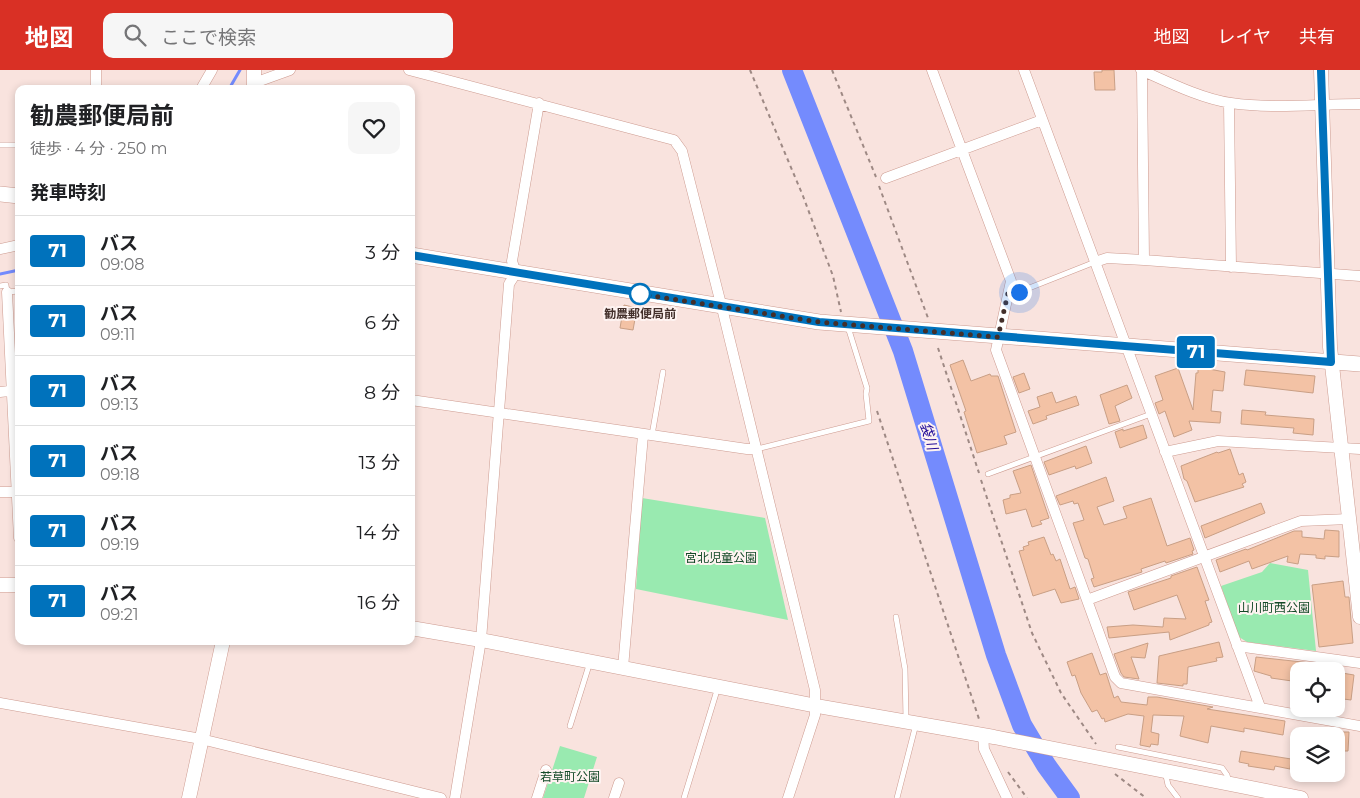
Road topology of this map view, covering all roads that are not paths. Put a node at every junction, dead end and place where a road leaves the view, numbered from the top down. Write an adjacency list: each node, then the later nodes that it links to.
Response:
1 (96, 70): 10 (street)
2 (212, 70): 11 (street)
3 (290, 70): 9 (street)
4 (409, 70): 12 (street)
5 (932, 70): 19 (street)
6 (1024, 70): 16 (street)
7 (1141, 70): 13 (street); 26 (street)
8 (1321, 70): 14 (street)
9 (254, 81)
10 (96, 85)
11 (203, 85)
12 (539, 103): 29 (street); 34 (street)
13 (1229, 103): 14 (street); 28 (street)
14 (1322, 104): 15 (street); 30 (street)
15 (1360, 104)
16 (1042, 120): 19 (street); 27 (street)
17 (15, 145): 18 (lane)
18 (0, 146)
19 (962, 150): 20 (street); 33 (street)
20 (886, 178)
21 (0, 194): 22 (main road)
22 (15, 196)
23 (15, 247): 24 (street)
24 (0, 249)
25 (415, 256): 29 (main road)
26 (1144, 260): 27 (street); 28 (street)
27 (1095, 262): 33 (lane); 37 (street)
28 (1231, 267): 30 (street)
29 (516, 273): 34 (main road); 44 (street)
30 (1327, 274): 31 (street); 38 (street)
31 (1360, 276)
32 (4, 289): 41 (street)
33 (1008, 293): 36 (street)
34 (722, 308): 35 (main road); 47 (street)
35 (846, 324): 36 (main road); 47 (lane)
36 (998, 337): 37 (main road); 51 (street)
37 (1127, 347): 38 (main road); 45 (street)
38 (1331, 362): 39 (main road); 48 (street)
39 (1360, 364)
40 (663, 372): 46 (lane)
41 (15, 391): 42 (street)
42 (0, 392)
43 (415, 401): 44 (street)
44 (498, 414): 46 (street); 63 (street)
45 (1152, 414): 50 (street); 51 (lane)
46 (648, 436): 47 (street); 68 (street)
47 (756, 448): 71 (street)
48 (1340, 448): 49 (street); 50 (street); 55 (street)
49 (1360, 450)
50 (1165, 452): 56 (street)
51 (1035, 458): 52 (lane); 59 (street)
52 (988, 474)
53 (0, 492): 54 (street)
54 (15, 492)
55 (1349, 518): 56 (street); 61 (street)
56 (1204, 557): 59 (street); 65 (street)
57 (0, 585): 58 (street)
58 (15, 585)
59 (1087, 600): 72 (street)
60 (896, 617): 73 (lane)
61 (1360, 617)
62 (415, 629): 63 (street)
63 (481, 640): 66 (street); 86 (street)
64 (222, 645): 77 (street)
65 (1237, 646): 67 (street); 72 (street)
66 (590, 661): 68 (street); 74 (lane)
67 (1360, 663)
68 (623, 668): 69 (street)
69 (718, 686): 71 (street); 89 (lane)
70 (0, 703): 77 (street)
71 (817, 706): 73 (street); 90 (street)
72 (1260, 707): 75 (street)
73 (911, 723): 76 (street); 91 (lane)
74 (570, 726)
75 (1360, 726)
76 (987, 733): 80 (street); 83 (street)
77 (202, 739): 84 (street); 85 (street)
78 (1118, 747): 82 (lane)
79 (546, 770): 87 (street)
80 (1165, 771): 82 (street); 92 (lane)
81 (619, 783): 88 (street)
82 (1229, 783): 93 (street)
83 (1003, 796)
84 (188, 798)
85 (441, 798)
86 (455, 798)
87 (537, 798)
88 (614, 798)
89 (684, 798)
90 (788, 798)
91 (898, 798)
92 (1178, 798)
93 (1301, 798)

